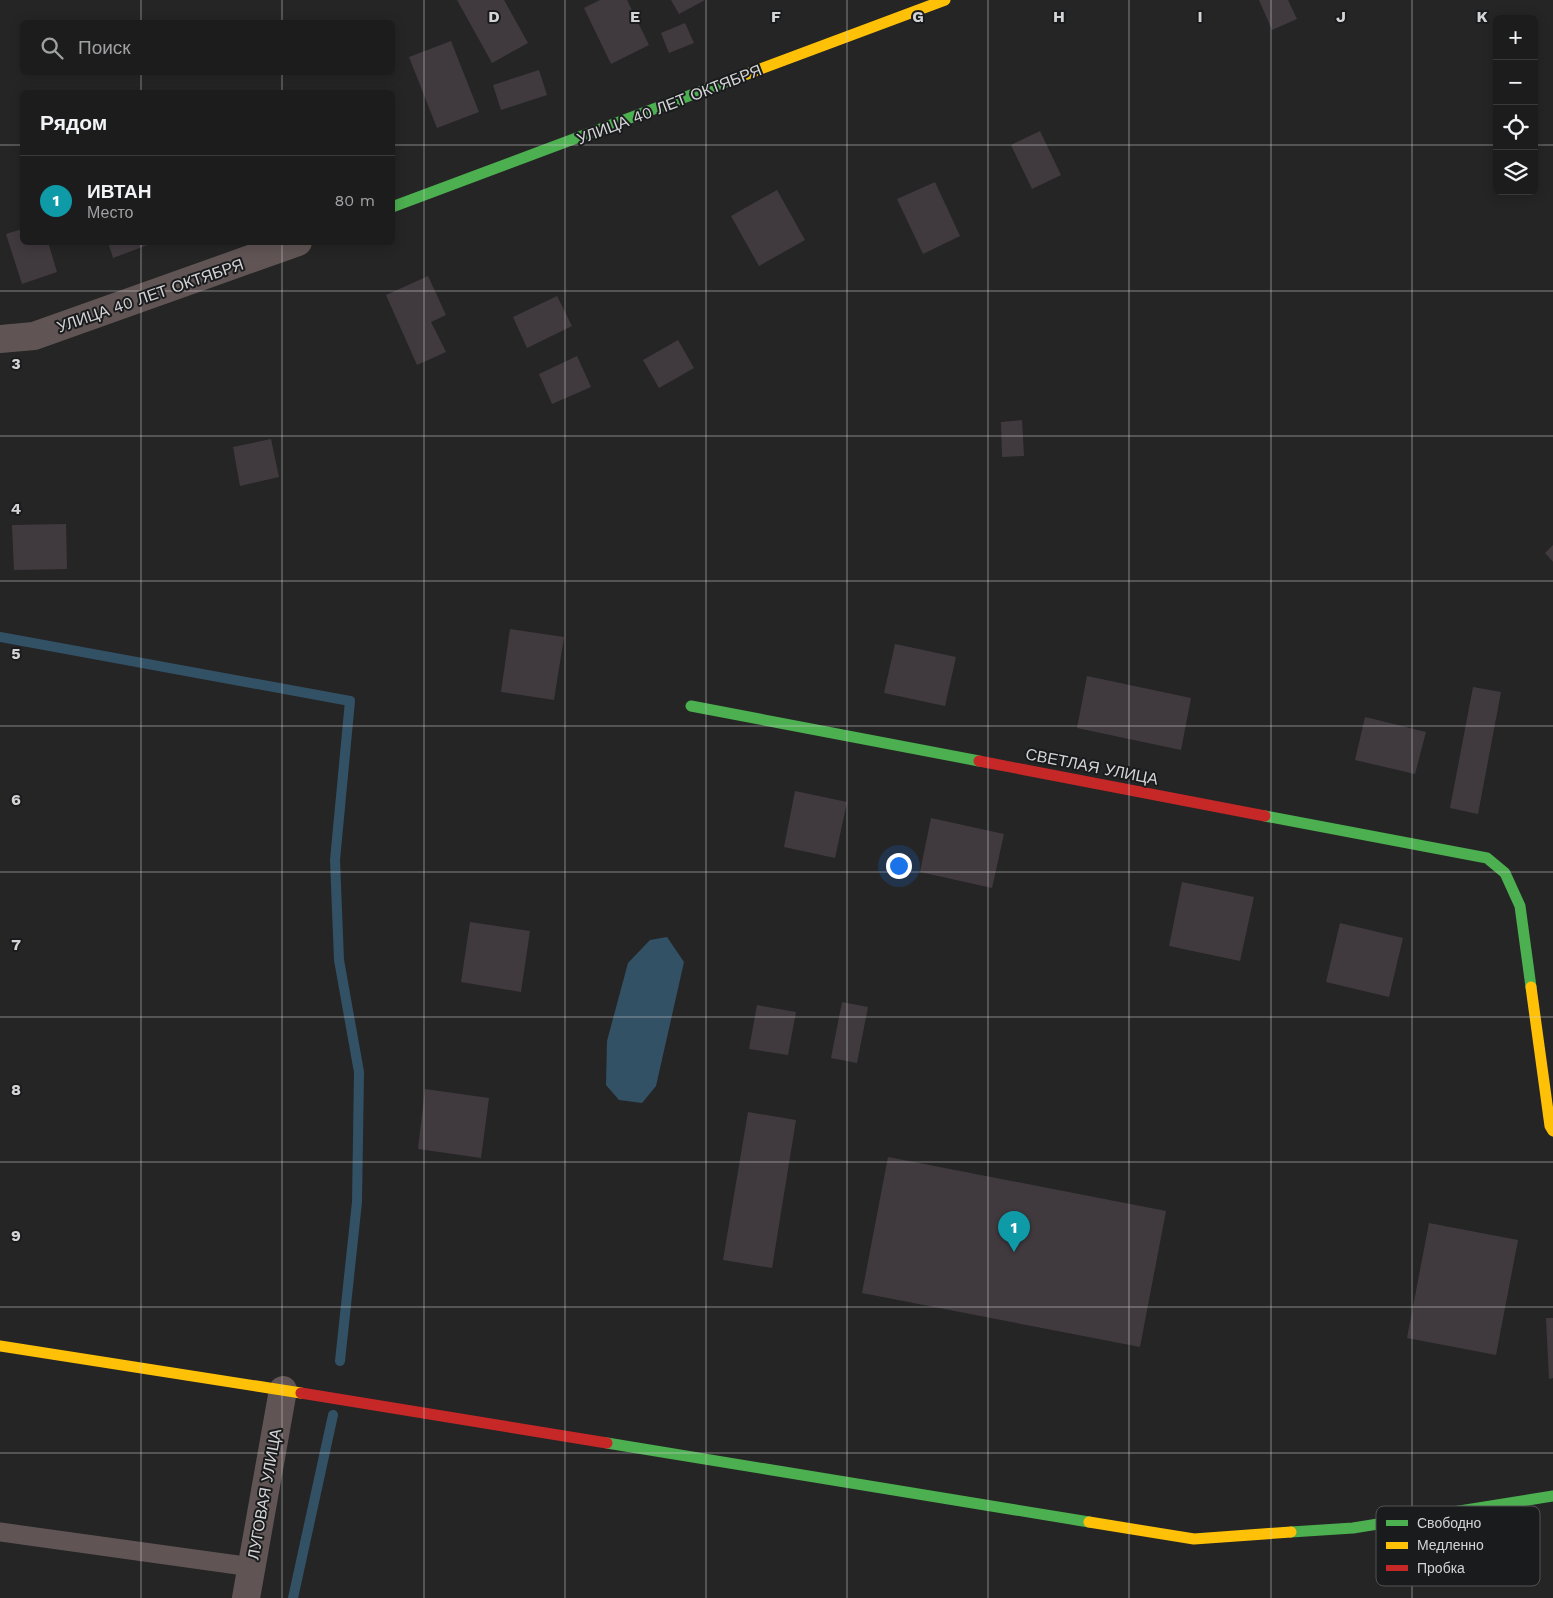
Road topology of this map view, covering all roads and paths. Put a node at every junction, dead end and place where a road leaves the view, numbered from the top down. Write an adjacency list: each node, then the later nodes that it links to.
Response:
1 (945, 0): 2 (street, УЛИЦА 40 ЛЕТ ОКТЯБРЯ)
2 (395, 207)
3 (290, 245): 4 (street, УЛИЦА 40 ЛЕТ ОКТЯБРЯ)
4 (0, 339)
5 (691, 706): 6 (street, СВЕТЛАЯ УЛИЦА)
6 (1553, 1131)
7 (0, 1346): 8 (street)
8 (283, 1390): 11 (street); 13 (street, ЛУГОВАЯ УЛИЦА)
9 (1553, 1496): 10 (street)
10 (1490, 1506)
11 (1376, 1524)
12 (0, 1532): 13 (lane)
13 (252, 1567): 14 (street, ЛУГОВАЯ УЛИЦА)
14 (246, 1598)

